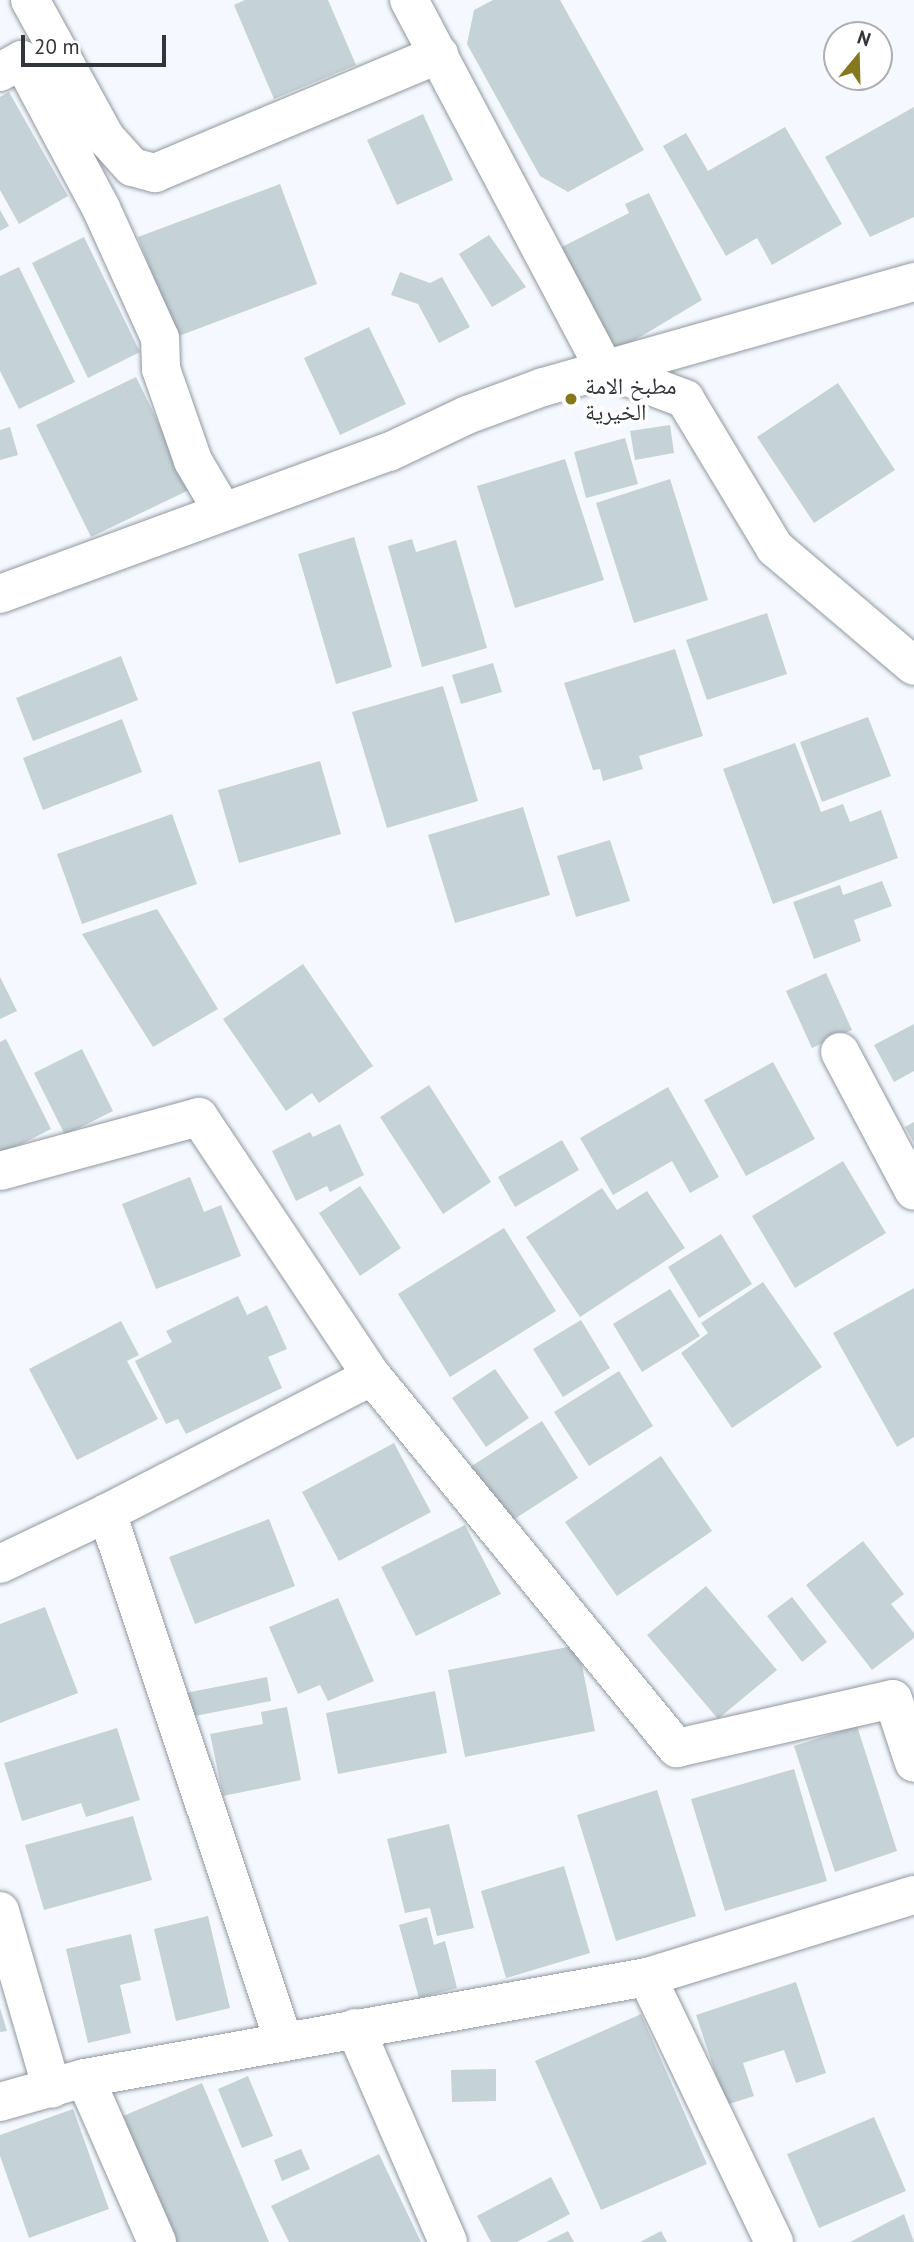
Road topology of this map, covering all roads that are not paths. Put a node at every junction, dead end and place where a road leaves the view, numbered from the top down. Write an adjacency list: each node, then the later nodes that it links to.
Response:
1 (30, 0): 3 (street)
2 (409, 0): 3 (street)
3 (439, 54): 6 (street)
4 (0, 72): 7 (street)
5 (914, 282): 6 (street)
6 (604, 368): 7 (street); 9 (street)
7 (222, 510): 8 (street)
8 (0, 594)
9 (914, 666)
10 (840, 1052): 12 (street)
11 (0, 1171): 13 (street)
12 (914, 1191)
13 (372, 1376): 14 (street); 16 (street)
14 (107, 1513): 15 (street); 22 (street)
15 (0, 1564)
16 (904, 1693): 17 (street)
17 (914, 1763)
18 (914, 1895): 20 (street)
19 (0, 1911): 23 (street)
20 (648, 1977): 21 (street); 27 (street)
21 (355, 2028): 22 (street); 26 (street)
22 (284, 2042): 23 (street)
23 (68, 2084): 24 (street); 25 (street)
24 (0, 2102)
25 (157, 2242)
26 (447, 2242)
27 (774, 2242)

